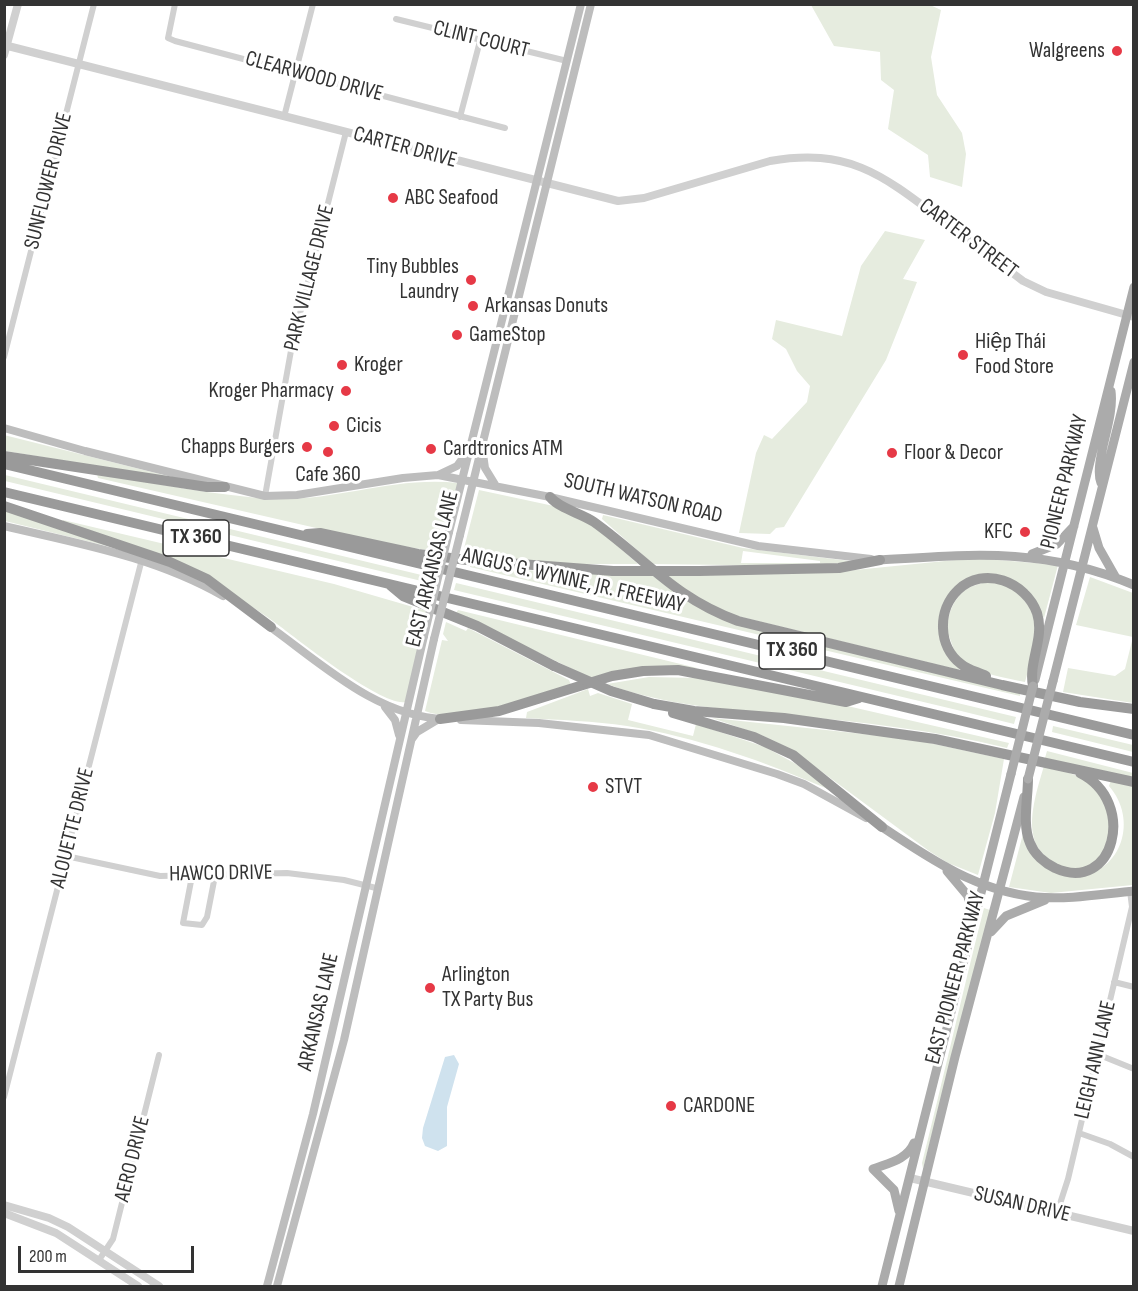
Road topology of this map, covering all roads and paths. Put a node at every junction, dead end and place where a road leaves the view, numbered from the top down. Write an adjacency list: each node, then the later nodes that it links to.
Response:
1 (18, 4): 9 (street)
2 (94, 4): 12 (street, SUNFLOWER DRIVE)
3 (175, 4): 13 (street, CLEARWOOD DRIVE)
4 (313, 4): 13 (street)
5 (581, 4): 11 (main road, EAST ARKANSAS LANE)
6 (591, 4): 20 (main road, EAST ARKANSAS LANE)
7 (396, 18): 8 (street, CLINT COURT)
8 (480, 41): 11 (street, CLINT COURT); 15 (street)
9 (6, 46): 10 (street); 12 (street, CARTER DRIVE)
10 (4, 55)
11 (567, 61): 19 (main road, EAST ARKANSAS LANE)
12 (79, 65): 14 (street, CARTER DRIVE); 23 (street, SUNFLOWER DRIVE)
13 (296, 72): 14 (street); 15 (street, CLEARWOOD DRIVE)
14 (284, 117): 17 (street, CARTER DRIVE)
15 (460, 117): 16 (street, CLEARWOOD DRIVE)
16 (505, 128)
17 (346, 132): 19 (street, CARTER DRIVE); 38 (street, PARK VILLAGE DRIVE)
18 (806, 157): 20 (street, CARTER DRIVE); 22 (street, CARTER STREET)
19 (536, 182): 20 (street, CARTER DRIVE); 28 (main road, EAST ARKANSAS LANE)
20 (546, 184): 27 (main road, EAST ARKANSAS LANE)
21 (1134, 287): 22 (main road, PIONEER PARKWAY)
22 (1130, 316): 25 (main road, PIONEER PARKWAY)
23 (4, 357)
24 (1134, 362): 35 (main road, PIONEER PARKWAY)
25 (1109, 386): 35 (main road); 41 (main road, PIONEER PARKWAY)
26 (4, 428): 36 (main road, SOUTH WATSON ROAD)
27 (483, 441): 33 (main road, EAST ARKANSAS LANE); 34 (main road)
28 (471, 444): 31 (main road); 32 (main road, EAST ARKANSAS LANE)
29 (4, 456): 36 (highway)
30 (4, 464): 44 (highway, ANGUS G. WYNNE, JR. FREEWAY / TX 360)
31 (438, 476): 32 (main road, SOUTH WATSON ROAD); 38 (main road, SOUTH WATSON ROAD)
32 (462, 480): 33 (main road, SOUTH WATSON ROAD); 61 (main road, EAST ARKANSAS LANE, bridge)
33 (473, 482): 34 (main road, SOUTH WATSON ROAD); 62 (main road, EAST ARKANSAS LANE, bridge)
34 (496, 486): 39 (main road, SOUTH WATSON ROAD)
35 (1102, 486): 42 (main road, PIONEER PARKWAY)
36 (225, 487): 38 (main road, SOUTH WATSON ROAD)
37 (4, 492): 51 (highway, ANGUS G. WYNNE, JR. FREEWAY / TX 360)
38 (265, 495)
39 (550, 497): 47 (main road, SOUTH WATSON ROAD); 56 (highway)
40 (4, 506): 53 (highway)
41 (1076, 524): 45 (main road); 48 (main road, PIONEER PARKWAY)
42 (1092, 524): 49 (main road, PIONEER PARKWAY); 50 (main road)
43 (4, 526): 46 (main road)
44 (299, 535): 47 (highway, bridge); 64 (highway, ANGUS G. WYNNE, JR. FREEWAY / TX 360)
45 (1020, 555): 47 (main road, SOUTH WATSON ROAD); 48 (main road, SOUTH WATSON ROAD)
46 (142, 559): 53 (main road); 72 (street, ALOUETTE DRIVE)
47 (880, 560)
48 (1066, 563): 49 (main road, SOUTH WATSON ROAD); 54 (main road, PIONEER PARKWAY)
49 (1082, 567): 50 (main road, SOUTH WATSON ROAD); 55 (main road, PIONEER PARKWAY)
50 (1116, 578): 52 (main road, SOUTH WATSON ROAD)
51 (388, 584): 57 (highway, ANGUS G. WYNNE, JR. FREEWAY / TX 360); 59 (highway, bridge)
52 (1134, 585)
53 (271, 627): 58 (main road)
54 (1035, 680): 56 (highway); 76 (main road, EAST PIONEER PARKWAY, bridge)
55 (1053, 681): 69 (main road, EAST PIONEER PARKWAY, bridge)
56 (1002, 685): 60 (highway)
57 (862, 698): 63 (highway); 67 (highway, ANGUS G. WYNNE, JR. FREEWAY / TX 360)
58 (380, 703): 61 (main road); 65 (main road)
59 (654, 704): 68 (highway); 71 (highway)
60 (1134, 709)
61 (405, 714): 62 (main road); 65 (main road, EAST ARKANSAS LANE)
62 (415, 717): 63 (main road); 66 (main road, EAST ARKANSAS LANE)
63 (440, 719): 66 (main road); 71 (main road)
64 (1134, 735)
65 (400, 745): 77 (main road, ARKANSAS LANE)
66 (408, 751): 77 (main road, EAST ARKANSAS LANE)
67 (1134, 762)
68 (1067, 766): 69 (highway); 70 (highway)
69 (1028, 779): 78 (main road, EAST PIONEER PARKWAY)
70 (1134, 782)
71 (882, 827): 73 (main road)
72 (66, 856): 74 (street, HAWCO DRIVE); 90 (street, ALOUETTE DRIVE)
73 (941, 865): 76 (main road); 82 (main road)
74 (192, 876): 75 (street, HAWCO DRIVE); 75 (street)
75 (215, 876): 77 (street, HAWCO DRIVE)
76 (985, 885): 78 (main road); 82 (main road, EAST PIONEER PARKWAY)
77 (372, 887): 86 (main road, EAST ARKANSAS LANE); 105 (main road, ARKANSAS LANE)
78 (999, 890): 80 (main road); 83 (main road, EAST PIONEER PARKWAY)
79 (1132, 891): 80 (main road); 81 (street)
80 (1051, 897): 83 (main road)
81 (1133, 907): 84 (street, LEIGH ANN LANE)
82 (973, 931): 91 (main road, EAST PIONEER PARKWAY)
83 (986, 939): 95 (main road, EAST PIONEER PARKWAY)
84 (1114, 982): 85 (street); 88 (street, LEIGH ANN LANE)
85 (1134, 987)
86 (344, 1040): 106 (main road, ARKANSAS LANE)
87 (159, 1054): 101 (street, AERO DRIVE)
88 (1097, 1054): 89 (street); 92 (street, LEIGH ANN LANE)
89 (1134, 1069)
90 (4, 1097)
91 (924, 1122): 94 (main road, EAST PIONEER PARKWAY); 99 (main road)
92 (1079, 1133): 93 (street); 98 (street, LEIGH ANN LANE)
93 (1134, 1157)
94 (910, 1178): 95 (street, SUSAN DRIVE); 99 (main road, EAST PIONEER PARKWAY)
95 (926, 1182): 98 (street, SUSAN DRIVE); 108 (main road, EAST PIONEER PARKWAY)
96 (4, 1205): 101 (street)
97 (4, 1213): 102 (street)
98 (1057, 1213): 100 (street, SUSAN DRIVE)
99 (899, 1219): 107 (main road, EAST PIONEER PARKWAY)
100 (1134, 1231)
101 (105, 1253): 102 (street, AERO DRIVE); 104 (street)
102 (99, 1260): 103 (street)
103 (138, 1287)
104 (159, 1287)
105 (267, 1287)
106 (277, 1287)
107 (882, 1287)
108 (899, 1287)

